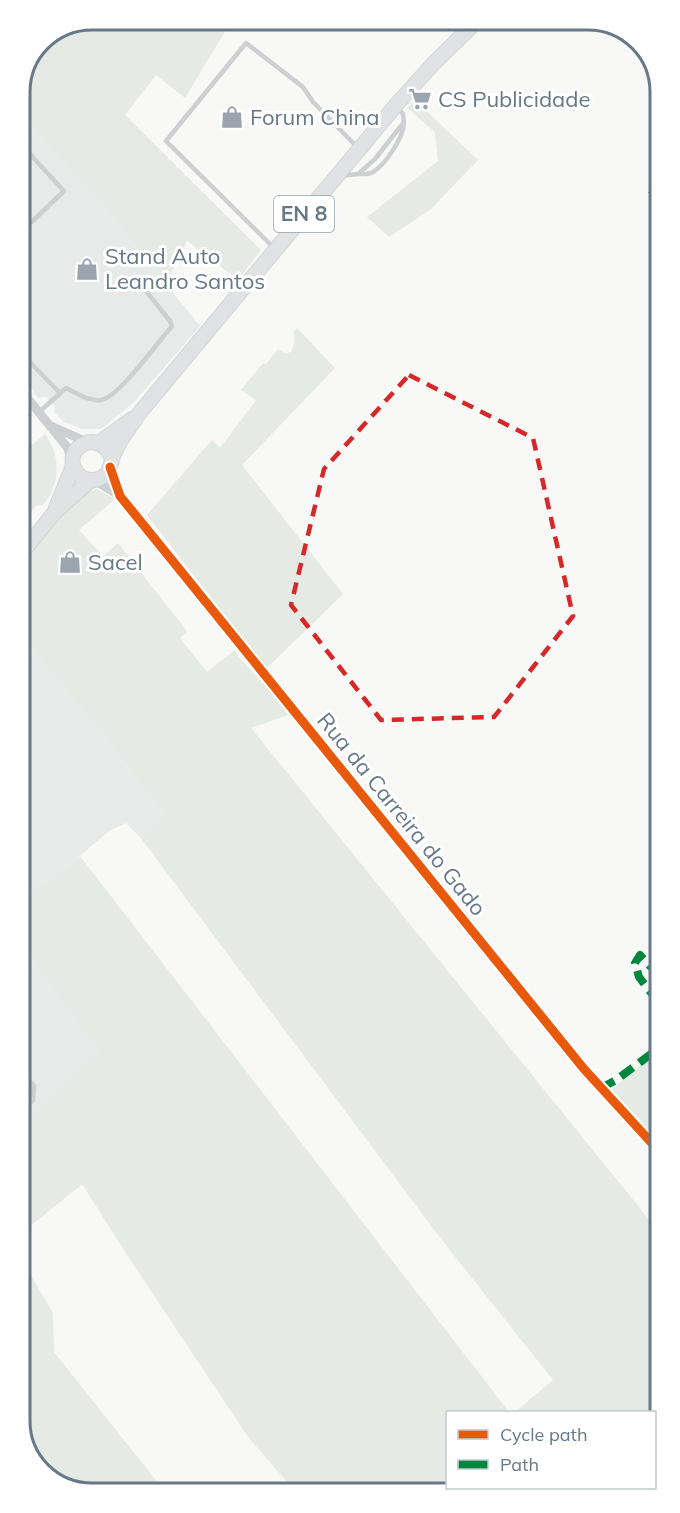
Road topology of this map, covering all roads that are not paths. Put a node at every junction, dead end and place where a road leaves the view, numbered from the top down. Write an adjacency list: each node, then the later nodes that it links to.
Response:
1 (468, 30): 2 (main road, EN 8)
2 (396, 105): 3 (lane); 4 (main road, EN 8)
3 (404, 122): 6 (lane); 6 (lane)
4 (359, 149): 7 (main road, EN 8); 9 (lane)
5 (30, 154): 8 (lane)
6 (358, 174): 7 (lane)
7 (336, 177): 9 (main road, EN 8)
8 (30, 223)
9 (275, 249): 15 (main road, EN 8)
10 (138, 281): 12 (lane)
11 (30, 362): 12 (lane)
12 (60, 393): 14 (lane)
13 (30, 402): 14 (street)
14 (38, 413): 16 (street)
15 (137, 416): 17 (main road, EN 8); 19 (main road, EN 8)
16 (49, 425): 17 (street); 18 (street)
17 (93, 442): 18 (main road, EN 8); 19 (main road)
18 (73, 463): 20 (main road); 22 (main road, EN 8)
19 (111, 463): 20 (main road, EN 8); 21 (street)
20 (93, 480): 21 (street); 22 (main road, EN 8)
21 (120, 496): 26 (street, Rua da Carreira do Gado)
22 (54, 513): 23 (main road, EN 8)
23 (30, 543)
24 (30, 1081): 25 (lane)
25 (30, 1103)
26 (650, 1141)

